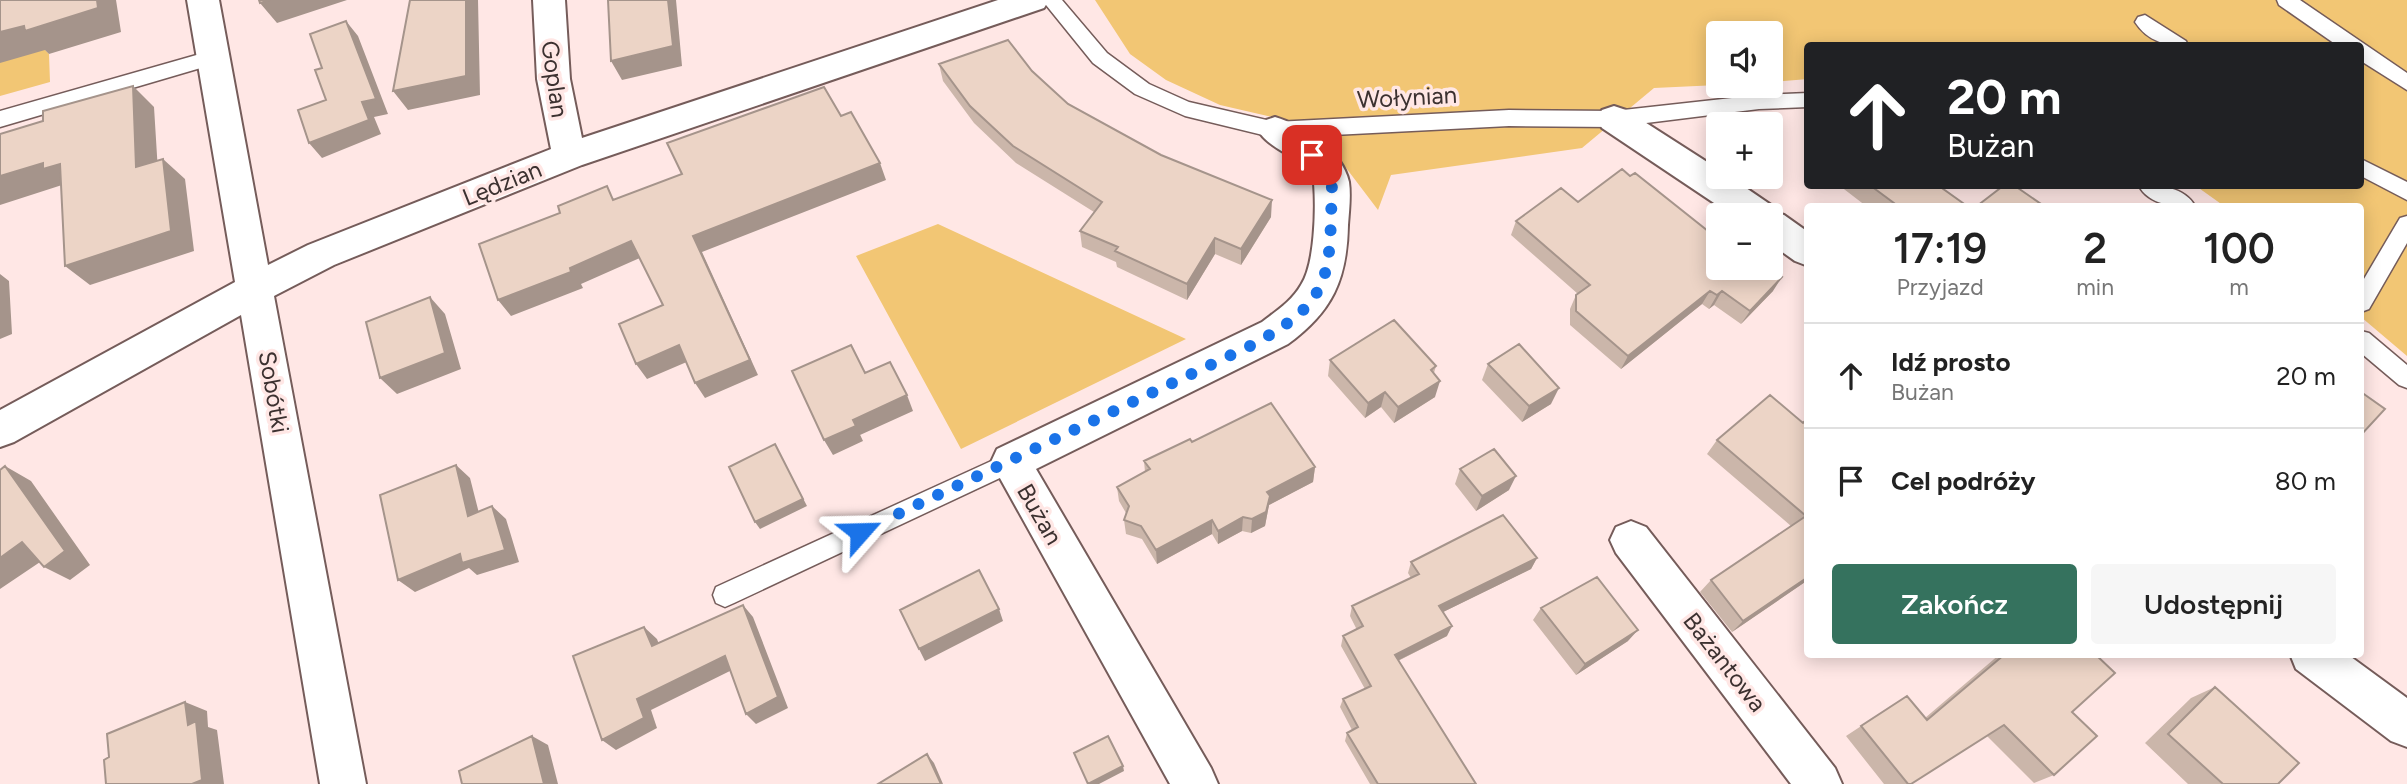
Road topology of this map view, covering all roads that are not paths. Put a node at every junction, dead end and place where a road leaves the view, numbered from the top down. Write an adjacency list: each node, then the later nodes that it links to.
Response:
1 (203, 0): 10 (street, Sobótki)
2 (549, 0): 16 (street, Goplan)
3 (1032, 0): 16 (street, Lędzian)
4 (1051, 0): 15 (lane, Wołynian)
5 (2286, 0): 8 (lane)
6 (2145, 22): 7 (lane)
7 (2173, 42)
8 (2347, 42)
9 (2364, 53): 11 (lane)
10 (214, 57): 13 (lane); 25 (street, Sobótki)
11 (2407, 83)
12 (1804, 100): 14 (lane, Wołynian)
13 (0, 120)
14 (1614, 120): 15 (lane, Wołynian); 20 (street)
15 (1275, 130): 30 (street, Bużan)
16 (570, 156): 25 (street, Lędzian)
17 (2364, 169): 19 (lane)
18 (2154, 189): 21 (lane)
19 (2407, 192)
20 (1741, 203)
21 (2180, 203)
22 (2407, 224): 26 (lane)
23 (1783, 233): 24 (street)
24 (1804, 248)
25 (256, 288): 29 (street, Lędzian); 35 (street, Sobótki)
26 (2364, 298)
27 (2364, 342): 28 (lane)
28 (2407, 378)
29 (0, 430)
30 (1011, 462): 32 (lane); 36 (street, Bużan)
31 (1630, 540): 37 (street, Bażantowa)
32 (725, 595)
33 (2316, 658): 34 (street)
34 (2407, 725)
35 (342, 784)
36 (1195, 784)
37 (1819, 784)

